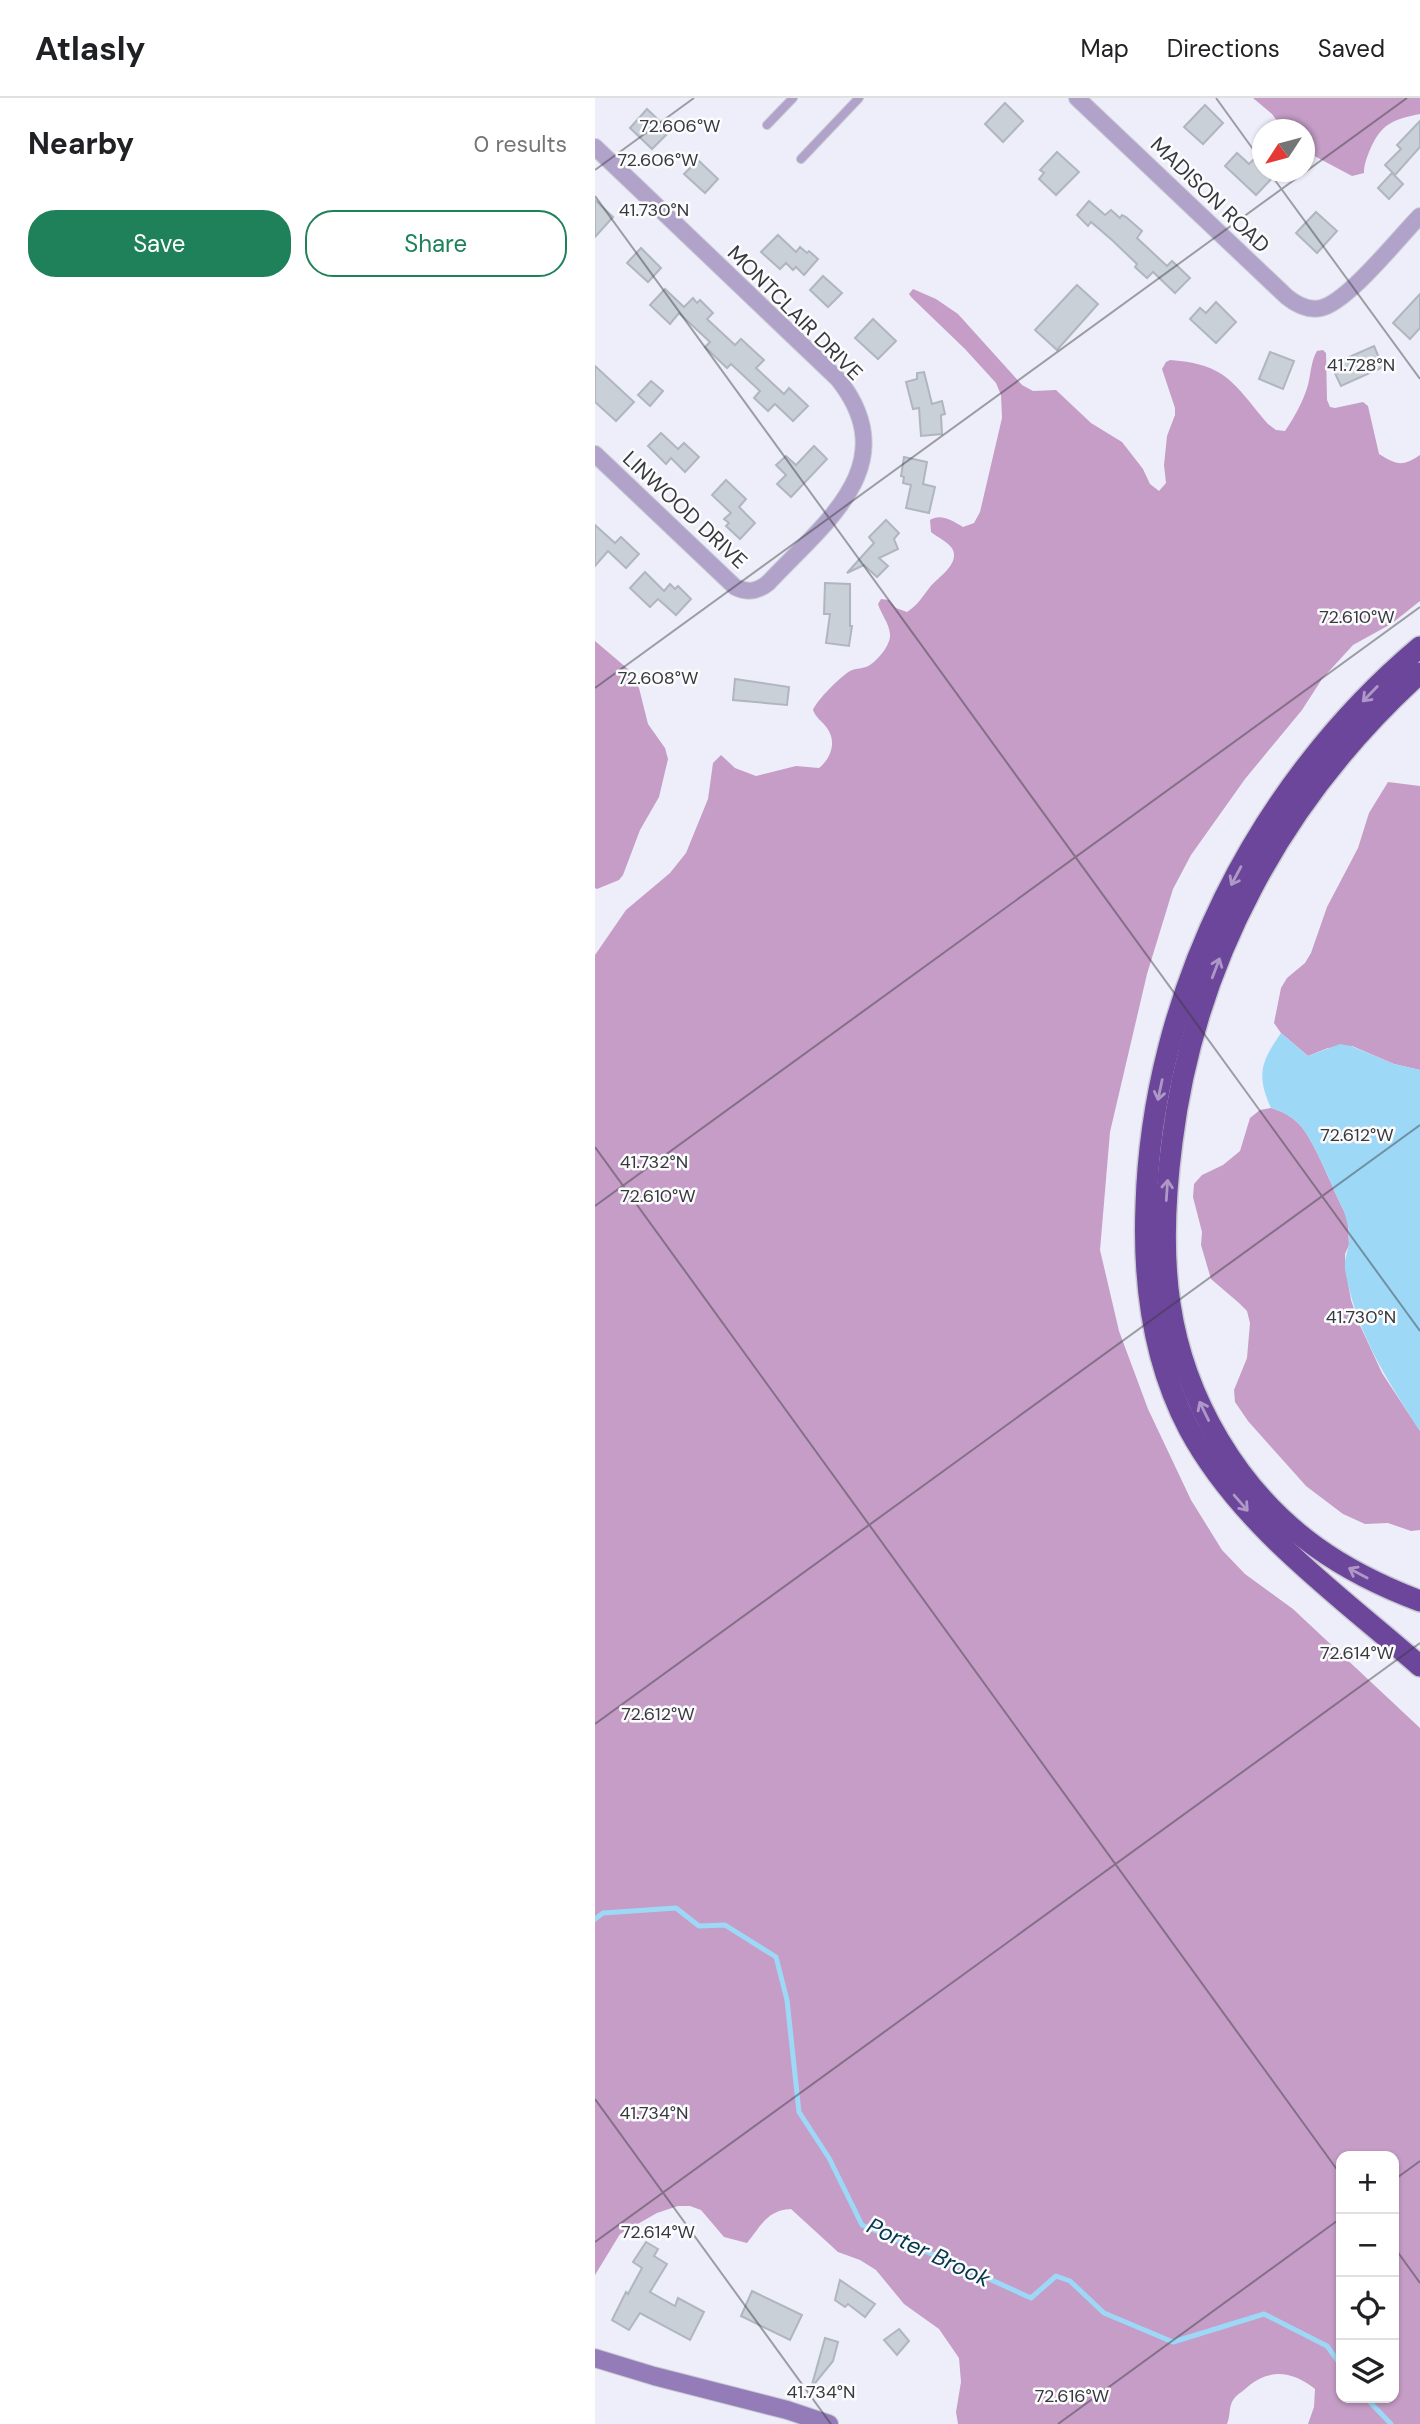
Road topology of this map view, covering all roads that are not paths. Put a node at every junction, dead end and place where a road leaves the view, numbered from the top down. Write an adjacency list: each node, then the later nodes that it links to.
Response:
1 (793, 98): 4 (lane)
2 (859, 98): 6 (lane)
3 (1077, 98): 7 (street, MADISON ROAD)
4 (767, 125)
5 (595, 147): 9 (street, MONTCLAIR DRIVE)
6 (801, 159)
7 (1420, 216)
8 (595, 454): 9 (street, LINWOOD DRIVE)
9 (748, 591)
10 (1420, 647): 13 (highway, one-way to 13)
11 (1420, 673): 12 (highway, one-way to 11)
12 (1420, 1601)
13 (1420, 1666)
14 (595, 2358): 15 (street)
15 (829, 2424)

